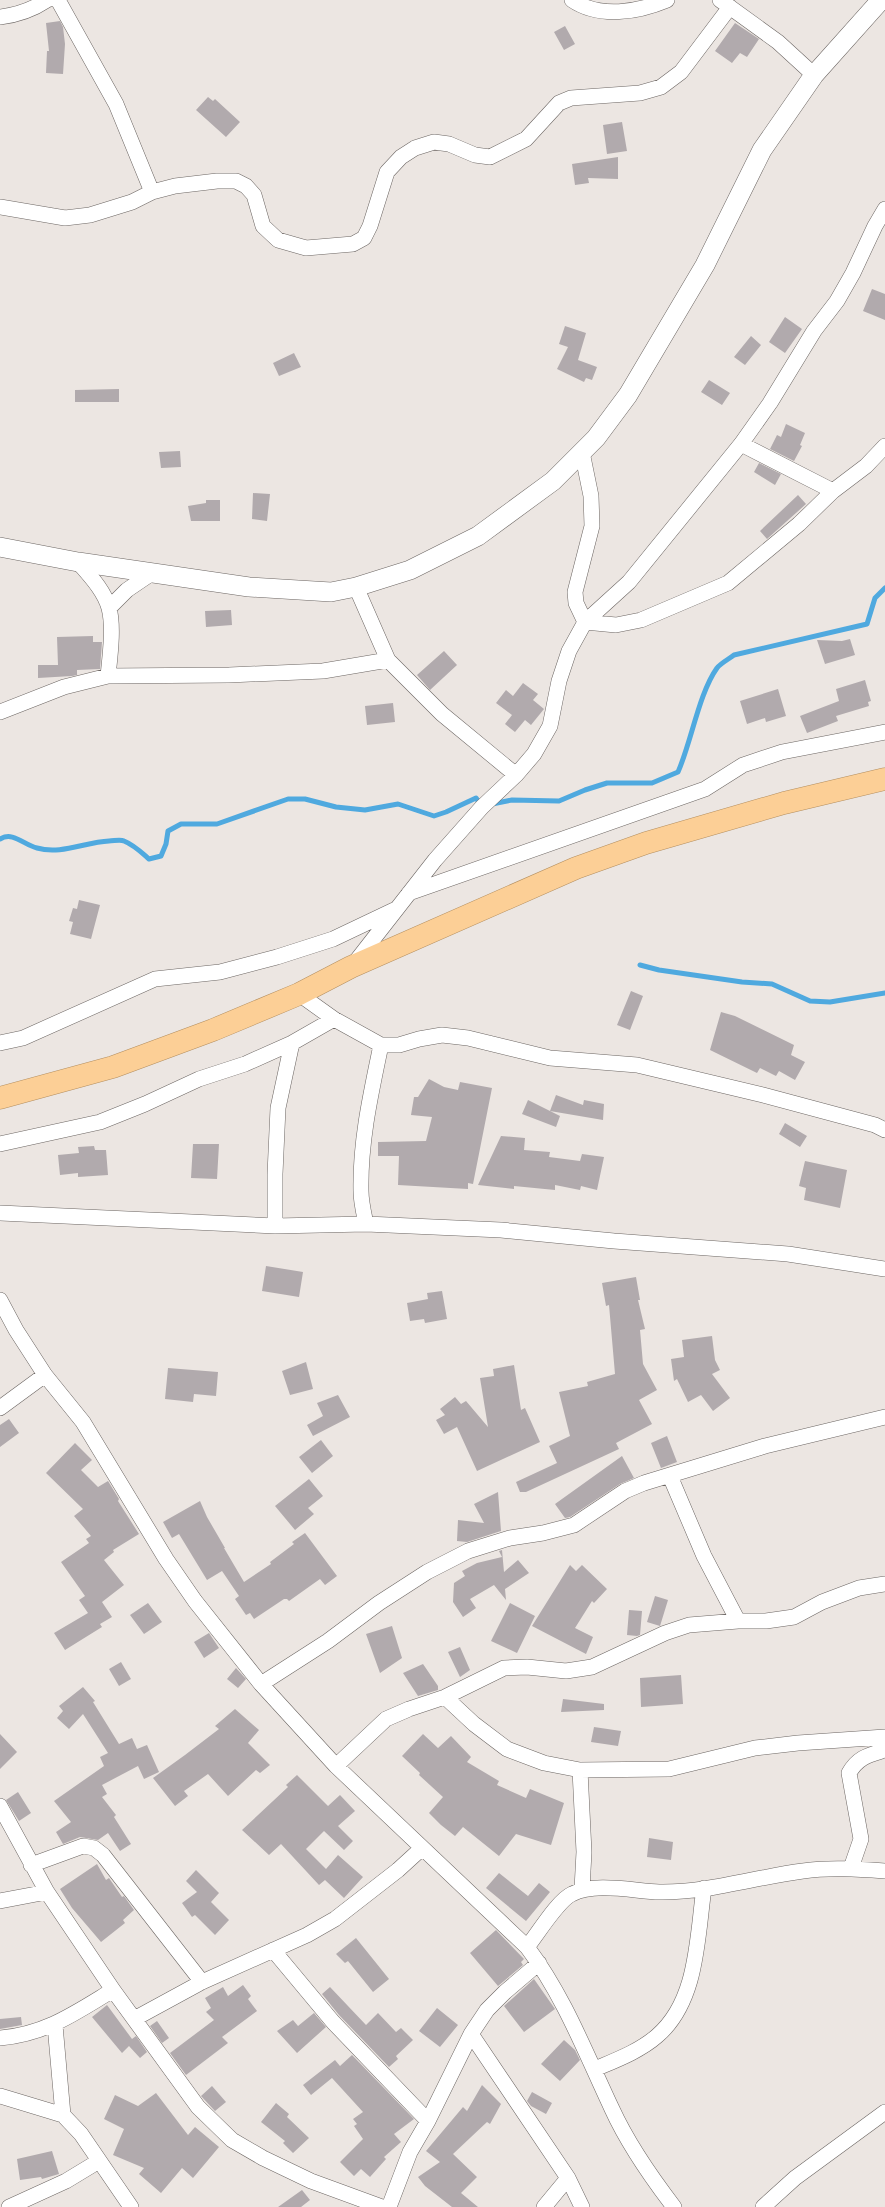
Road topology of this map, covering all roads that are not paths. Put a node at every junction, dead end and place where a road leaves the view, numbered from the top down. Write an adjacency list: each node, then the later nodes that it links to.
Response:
1 (46, 0): 7 (street)
2 (58, 0): 9 (street)
3 (572, 0): 4 (street)
4 (668, 0)
5 (881, 0): 8 (street)
6 (725, 3): 8 (street); 9 (street)
7 (0, 17)
8 (814, 75): 15 (street)
9 (152, 192): 10 (street)
10 (0, 207)
11 (885, 209): 12 (street)
12 (880, 228): 13 (street)
13 (741, 444): 16 (street); 22 (street)
14 (885, 446): 16 (street)
15 (582, 452): 20 (street); 22 (street)
16 (833, 492): 22 (street)
17 (0, 547): 18 (street)
18 (78, 562): 19 (street); 21 (street)
19 (152, 573): 20 (street); 21 (street)
20 (356, 587): 23 (street)
21 (109, 608): 24 (street)
22 (585, 622): 27 (street)
23 (388, 660): 24 (street); 27 (street)
24 (108, 676): 25 (street)
25 (0, 712)
26 (885, 732): 29 (street)
27 (516, 775): 29 (street)
28 (885, 779): 31 (highway)
29 (409, 893): 30 (street)
30 (397, 908): 31 (street); 34 (street)
31 (351, 967): 32 (highway)
32 (299, 994): 33 (street); 37 (highway)
33 (334, 1018): 35 (street); 36 (street)
34 (0, 1043)
35 (292, 1043): 39 (street); 42 (street)
36 (381, 1045): 38 (street); 41 (street)
37 (0, 1098)
38 (885, 1130)
39 (0, 1144)
40 (0, 1214): 42 (street)
41 (366, 1224): 42 (street); 43 (street)
42 (275, 1226)
43 (885, 1269)
44 (0, 1300): 45 (street)
45 (45, 1375): 46 (street); 51 (street)
46 (0, 1408)
47 (885, 1417): 48 (street)
48 (670, 1476): 50 (street); 51 (street)
49 (885, 1584): 50 (street)
50 (738, 1621): 52 (street)
51 (261, 1684): 55 (street)
52 (445, 1697): 55 (street); 56 (street)
53 (885, 1737): 56 (street)
54 (885, 1750): 60 (street)
55 (336, 1766): 58 (street)
56 (580, 1770): 63 (street)
57 (0, 1806): 59 (street)
58 (421, 1849): 66 (street); 67 (street)
59 (31, 1865): 64 (street); 69 (street)
60 (851, 1868): 61 (street); 62 (street)
61 (885, 1871)
62 (704, 1888): 63 (street); 75 (street)
63 (582, 1890): 66 (street)
64 (47, 1892): 65 (street); 70 (street)
65 (0, 1901)
66 (527, 1948): 68 (street)
67 (272, 1950): 69 (street); 79 (street)
68 (539, 1963): 73 (street); 75 (street)
69 (202, 1982): 71 (street)
70 (113, 1990): 71 (street); 72 (street)
71 (134, 2019): 83 (street)
72 (55, 2025): 74 (street); 78 (street)
73 (471, 2034): 79 (street); 81 (street)
74 (0, 2038)
75 (595, 2069): 90 (street)
76 (0, 2096): 78 (street)
77 (885, 2112): 91 (street)
78 (63, 2115): 80 (street)
79 (428, 2121): 87 (street)
80 (99, 2161): 82 (street); 85 (street)
81 (568, 2178): 88 (street); 89 (street)
82 (35, 2202): 84 (street)
83 (357, 2203): 86 (street)
84 (9, 2207)
85 (131, 2207)
86 (382, 2207)
87 (389, 2207)
88 (544, 2207)
89 (582, 2207)
90 (674, 2207)
91 (763, 2207)

